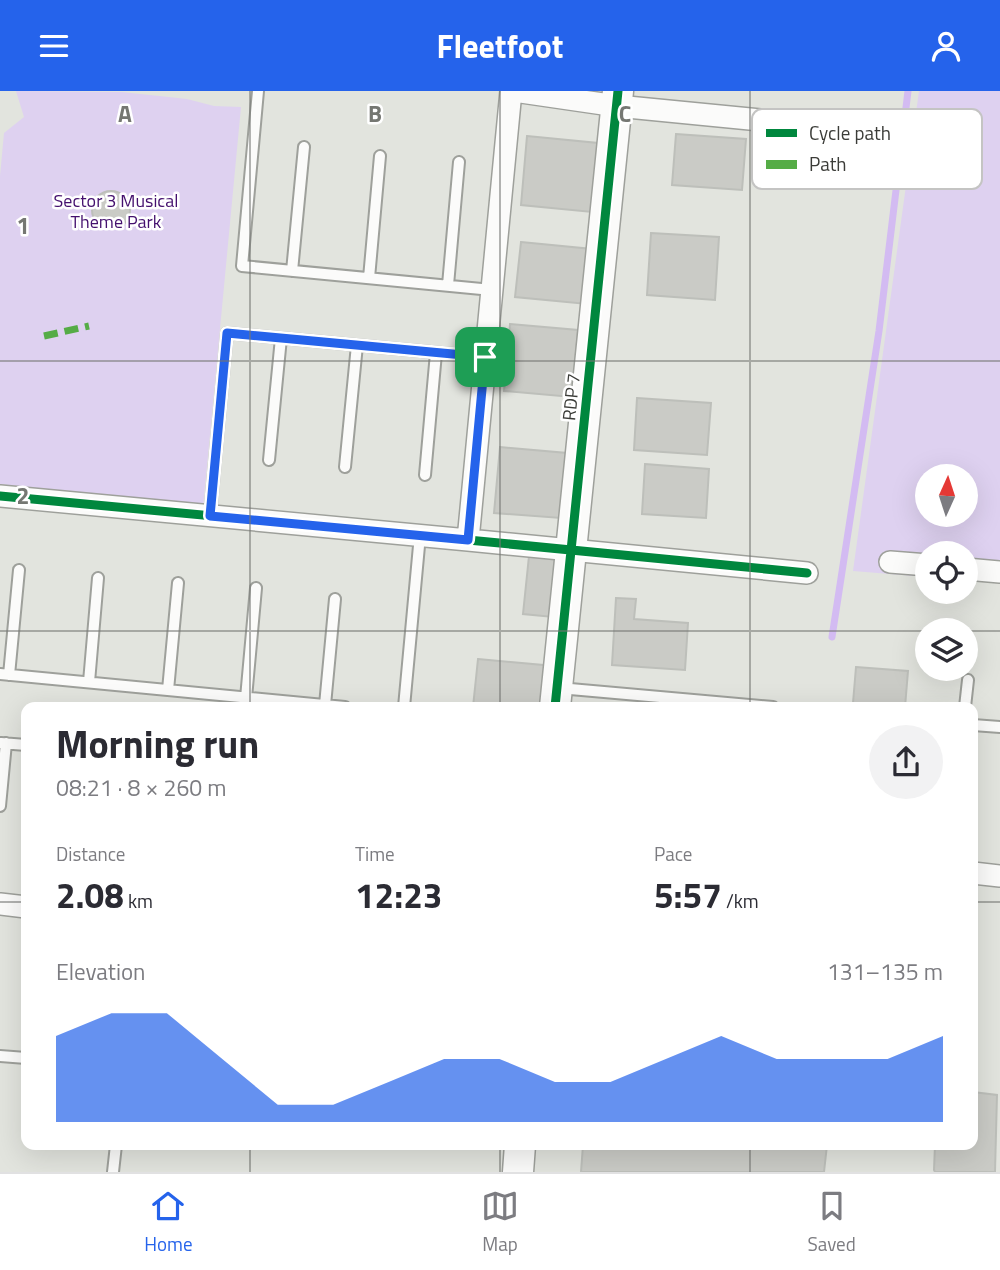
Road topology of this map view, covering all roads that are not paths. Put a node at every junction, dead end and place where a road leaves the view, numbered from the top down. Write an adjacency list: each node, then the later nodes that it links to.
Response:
1 (258, 91): 8 (lane)
2 (512, 91): 3 (street); 11 (street)
3 (617, 99): 4 (street); 23 (street, RDP 7)
4 (752, 116)
5 (304, 147): 8 (lane)
6 (380, 156): 9 (lane)
7 (459, 162): 10 (lane)
8 (292, 271): 9 (lane)
9 (369, 278): 10 (lane)
10 (448, 285): 11 (lane)
11 (492, 289): 15 (street)
12 (281, 338): 13 (lane); 16 (lane); 20 (lane)
13 (357, 345): 14 (lane); 17 (lane)
14 (436, 353): 15 (lane); 18 (lane)
15 (485, 357): 22 (street)
16 (269, 460)
17 (345, 467)
18 (425, 475)
19 (0, 496): 20 (street)
20 (210, 516): 21 (street)
21 (420, 535): 22 (street); 42 (lane)
22 (468, 540): 23 (street)
23 (571, 550): 29 (street); 38 (street, RDP 7)
24 (890, 562): 25 (street)
25 (915, 564)
26 (19, 570): 34 (lane)
27 (978, 570): 28 (street)
28 (1000, 572)
29 (807, 573)
30 (98, 578): 36 (lane)
31 (178, 583): 37 (lane)
32 (257, 588): 39 (lane)
33 (335, 599): 41 (lane)
34 (5, 674): 36 (lane)
35 (968, 681): 44 (lane)
36 (89, 682): 37 (lane)
37 (168, 690): 39 (lane)
38 (556, 697): 43 (lane)
39 (246, 698): 40 (lane)
40 (291, 702)
41 (325, 702)
42 (404, 702)
43 (664, 702)
44 (966, 702)
45 (978, 725): 46 (lane)
46 (1000, 727)
47 (3, 743): 48 (lane); 49 (lane)
48 (21, 745)
49 (0, 806)
50 (978, 874): 51 (street)
51 (1000, 876)
52 (0, 904): 53 (street)
53 (21, 906)
54 (0, 1056): 55 (lane)
55 (21, 1058)
56 (115, 1150): 58 (lane)
57 (520, 1150): 59 (street)
58 (113, 1172)
59 (518, 1172)

